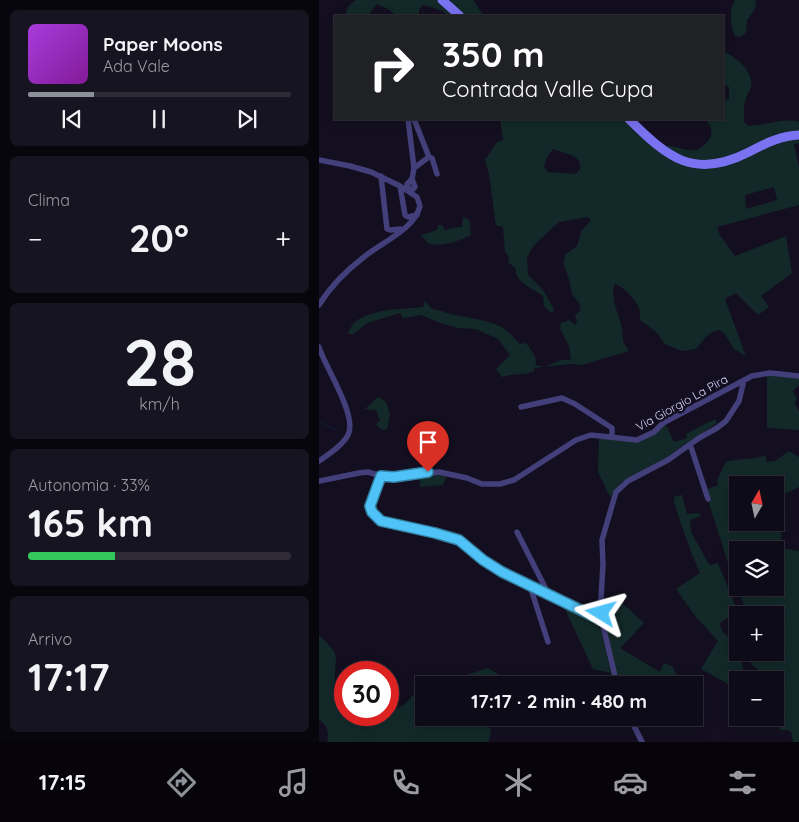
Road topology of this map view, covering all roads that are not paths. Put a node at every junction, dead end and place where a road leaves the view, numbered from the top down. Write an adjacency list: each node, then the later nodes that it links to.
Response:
1 (442, 0): 2 (street)
2 (459, 15)
3 (408, 120): 9 (street)
4 (414, 120): 7 (street)
5 (630, 120): 6 (street)
6 (799, 135)
7 (429, 157): 9 (street); 10 (street)
8 (319, 160): 11 (street)
9 (414, 168): 13 (street)
10 (437, 174)
11 (381, 176): 12 (street); 15 (street)
12 (400, 186): 13 (street); 14 (street)
13 (410, 192): 14 (street)
14 (417, 215): 15 (street)
15 (403, 229): 16 (street)
16 (319, 306)
17 (319, 347): 23 (street)
18 (799, 376): 19 (street, Via Giorgio La Pira)
19 (744, 380): 21 (street, Via Giorgio La Pira); 22 (street)
20 (521, 407): 21 (street)
21 (612, 437): 24 (street, Via Giorgio La Pira)
22 (690, 444): 26 (street); 30 (street)
23 (319, 461)
24 (381, 476): 25 (street, Via Giorgio La Pira); 28 (street)
25 (319, 481)
26 (708, 499)
27 (517, 532): 29 (street)
28 (530, 586): 29 (street); 33 (street)
29 (549, 595): 31 (street)
30 (601, 613): 31 (street); 32 (street)
31 (595, 617): 32 (street)
32 (602, 621): 34 (street)
33 (548, 642)
34 (615, 676)
35 (635, 726): 36 (street)
36 (642, 742)

